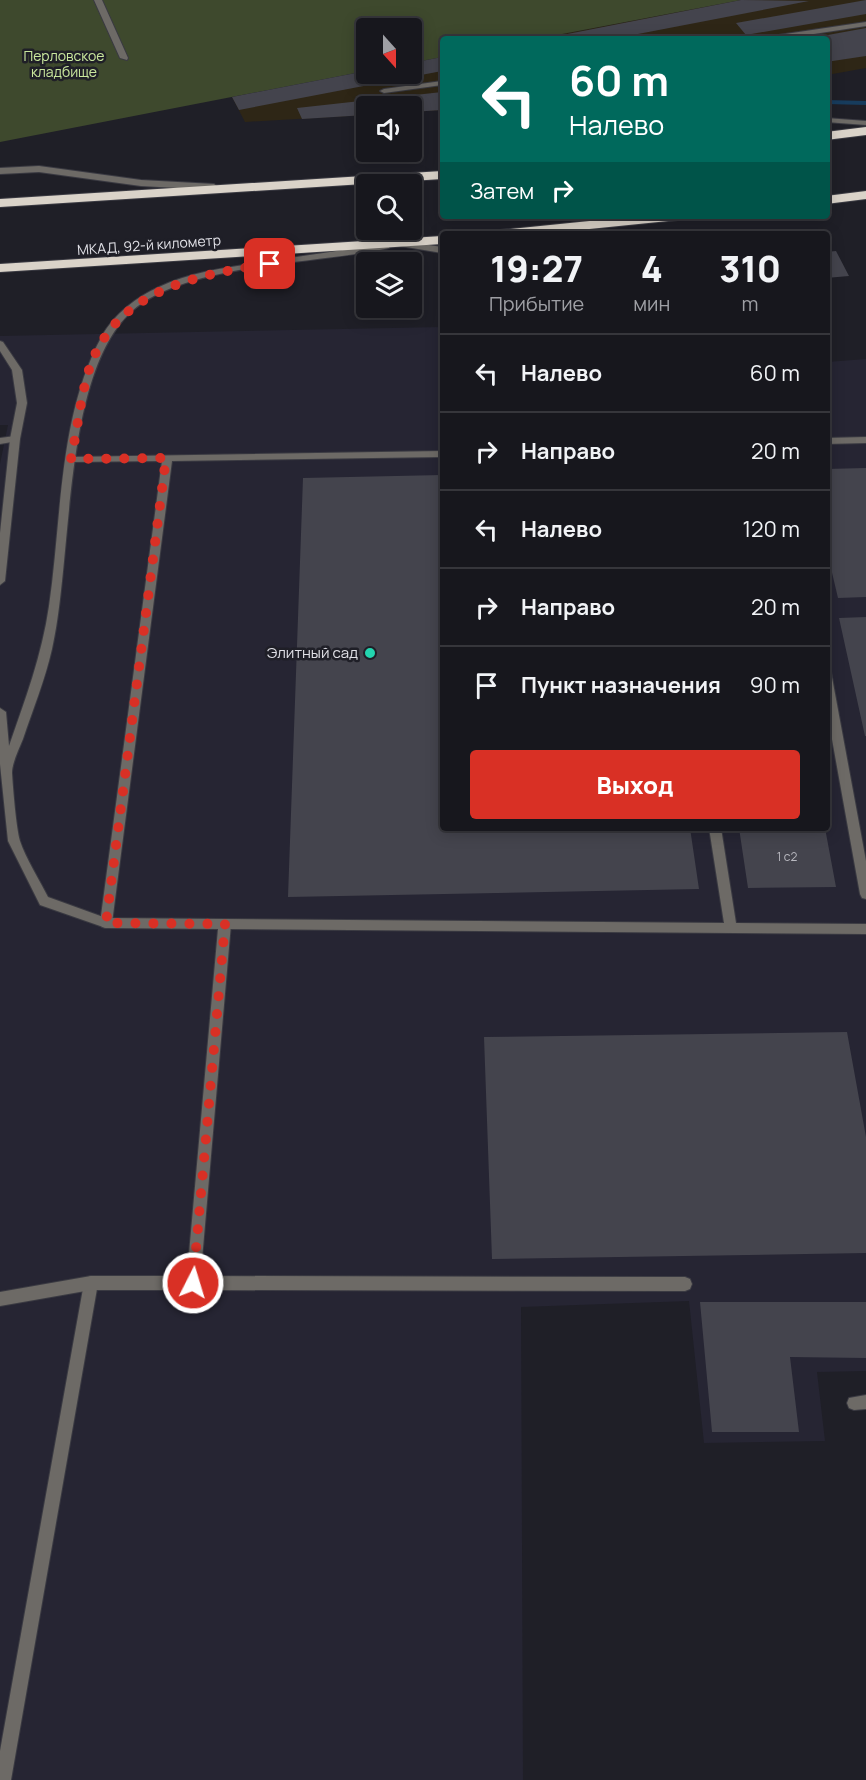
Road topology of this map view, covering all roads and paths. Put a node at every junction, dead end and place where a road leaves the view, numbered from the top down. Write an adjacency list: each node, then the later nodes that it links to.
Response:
1 (98, 0): 4 (street)
2 (866, 24): 3 (street)
3 (785, 36)
4 (124, 58)
5 (440, 83): 6 (street)
6 (384, 91)
7 (830, 120): 8 (street)
8 (866, 123)
9 (866, 131): 10 (highway)
10 (830, 136)
11 (0, 171): 13 (street)
12 (440, 175): 13 (highway)
13 (249, 189): 16 (highway)
14 (866, 195): 15 (highway)
15 (830, 200)
16 (0, 203)
17 (648, 219): 18 (highway)
18 (530, 231)
19 (440, 240): 20 (highway, МКАД, 92-й километр)
20 (402, 244): 21 (street); 22 (highway, МКАД, 92-й километр); 30 (street)
21 (440, 250)
22 (0, 268)
23 (0, 344): 24 (street)
24 (15, 439): 26 (street); 31 (street)
25 (866, 440): 27 (street)
26 (0, 441)
27 (830, 441)
28 (440, 454): 29 (street)
29 (166, 458): 30 (street); 37 (street)
30 (71, 459): 34 (street)
31 (0, 580)
32 (830, 694): 36 (street)
33 (0, 712): 34 (street)
34 (5, 774): 37 (street)
35 (716, 831): 39 (street)
36 (866, 894)
37 (106, 923): 38 (street)
38 (225, 924): 39 (street); 42 (street)
39 (731, 929): 40 (street)
40 (866, 929)
41 (92, 1283): 42 (street); 44 (street); 45 (street)
42 (193, 1283): 43 (street)
43 (685, 1284)
44 (0, 1299)
45 (3, 1780)

